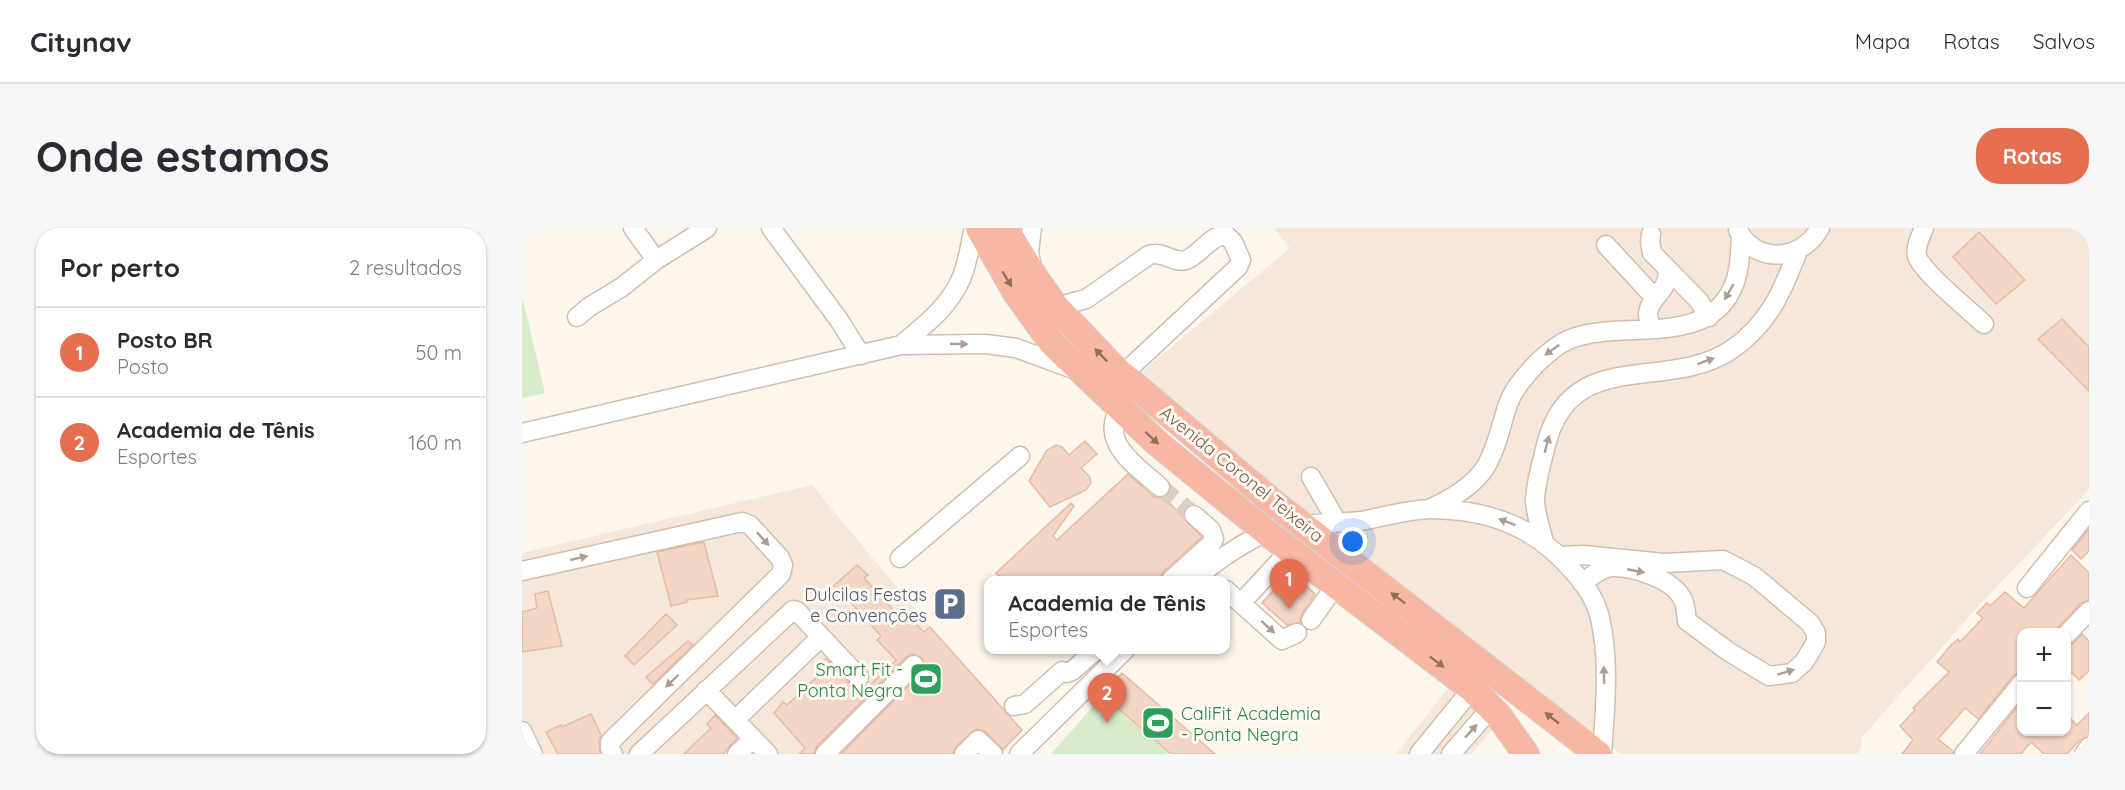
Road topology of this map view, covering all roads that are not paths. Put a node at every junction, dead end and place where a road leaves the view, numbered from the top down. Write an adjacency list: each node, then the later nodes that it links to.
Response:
1 (633, 228): 14 (street)
2 (707, 228): 14 (street)
3 (771, 228): 24 (street)
4 (974, 228): 23 (street)
5 (979, 228): 25 (highway, Avenida Coronel Teixeira, one-way to 25)
6 (1005, 228): 16 (highway, Avenida Coronel Teixeira)
7 (1032, 228): 16 (street)
8 (1924, 228): 21 (street)
9 (1821, 229): 13 (street)
10 (1739, 232): 13 (street); 20 (street, one-way to 20)
11 (1651, 234): 15 (street)
12 (1606, 245): 17 (street)
13 (1798, 251): 38 (street, one-way to 13)
14 (656, 260): 19 (street)
15 (1668, 270): 17 (street); 20 (street)
16 (1034, 276): 18 (highway, Avenida Coronel Teixeira)
17 (1655, 298): 22 (street)
18 (1056, 307): 26 (highway, Avenida Coronel Teixeira, one-way to 18); 26 (street)
19 (577, 317)
20 (1709, 317): 22 (street)
21 (1984, 324)
22 (1651, 328): 32 (street, one-way to 32)
23 (901, 345): 24 (street); 25 (street, one-way to 25)
24 (861, 355): 28 (street)
25 (1081, 372): 27 (highway, Avenida Coronel Teixeira)
26 (1122, 375): 36 (highway, Avenida Coronel Teixeira)
27 (1120, 408): 31 (street); 37 (highway, Avenida Coronel Teixeira, one-way to 37)
28 (522, 433)
29 (1020, 456): 41 (street)
30 (1311, 477): 35 (street)
31 (1161, 487)
32 (1430, 509): 35 (street); 38 (street, one-way to 32)
33 (2089, 511): 47 (street)
34 (1194, 515): 43 (street)
35 (1337, 522): 36 (street)
36 (1302, 525): 80 (highway, Avenida Coronel Teixeira, one-way to 36)
37 (1266, 532): 39 (highway, Avenida Coronel Teixeira); 44 (street)
38 (1544, 542): 40 (street)
39 (1290, 550): 46 (highway, Avenida Coronel Teixeira); 49 (street)
40 (1560, 556): 45 (street); 45 (street, one-way to 40)
41 (900, 558)
42 (522, 571): 69 (street, one-way to 69)
43 (1175, 576)
44 (1206, 576)
45 (1582, 583): 80 (street, one-way to 45)
46 (1336, 585): 51 (street); 59 (highway, Avenida Coronel Teixeira, one-way to 59)
47 (2026, 588)
48 (1230, 593): 49 (street)
49 (1241, 603): 53 (street, one-way to 53)
50 (2089, 610): 52 (street)
51 (1311, 620)
52 (2071, 630)
53 (1297, 633)
54 (821, 637): 58 (street); 61 (street); 64 (street)
55 (1091, 654): 62 (street)
56 (1121, 654): 76 (street)
57 (914, 664): 73 (street)
58 (860, 677)
59 (1472, 689): 63 (highway, Avenida Coronel Teixeira); 77 (street)
60 (2017, 689): 81 (street)
61 (706, 690): 64 (street); 70 (street)
62 (1014, 706)
63 (1491, 708): 78 (street, one-way to 63); 79 (highway, Avenida Coronel Teixeira)
64 (735, 720): 66 (street)
65 (522, 731): 68 (street)
66 (753, 739): 71 (street); 72 (street)
67 (2089, 747): 82 (street)
68 (533, 754)
69 (614, 754)
70 (639, 754)
71 (737, 754)
72 (768, 754)
73 (825, 754)
74 (964, 754): 75 (street)
75 (993, 754)
76 (1019, 754)
77 (1419, 754)
78 (1451, 754)
79 (1526, 754)
80 (1600, 754)
81 (1964, 754)
82 (2084, 754)

